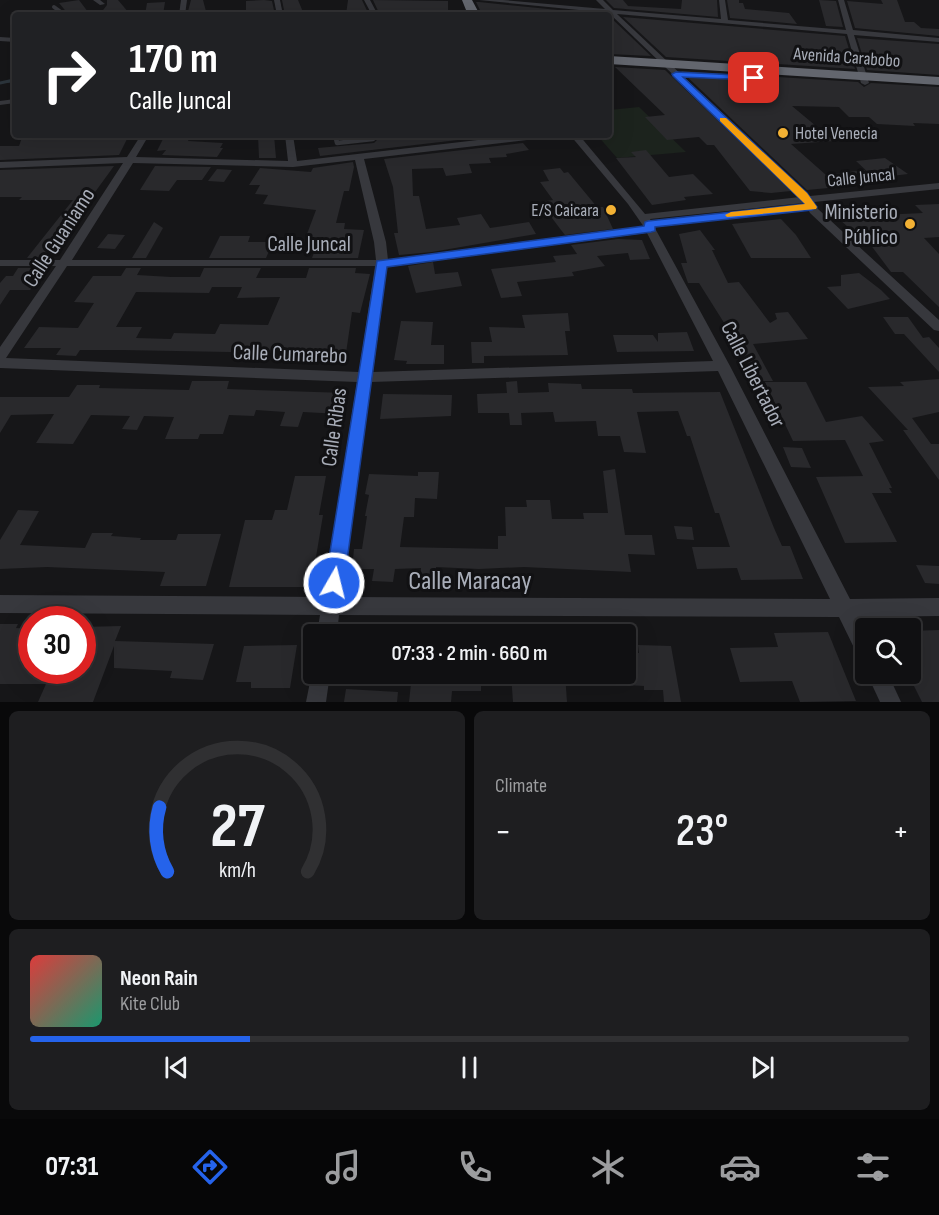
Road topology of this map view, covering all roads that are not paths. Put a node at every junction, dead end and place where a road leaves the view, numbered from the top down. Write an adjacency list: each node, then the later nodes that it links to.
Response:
1 (482, 0): 7 (street)
2 (599, 0): 7 (street)
3 (722, 0): 8 (street)
4 (841, 0): 9 (street)
5 (54, 7): 6 (lane)
6 (61, 12)
7 (612, 12): 8 (street); 12 (street)
8 (725, 22): 9 (street)
9 (849, 33): 10 (street); 15 (street)
10 (939, 40)
11 (612, 60): 12 (highway, Avenida Carabobo)
12 (665, 63): 14 (street); 15 (highway, Avenida Carabobo)
13 (612, 71): 14 (highway, Avenida Carabobo)
14 (676, 74): 15 (highway, Avenida Carabobo); 30 (street)
15 (864, 79): 16 (highway, Avenida Carabobo); 17 (highway, Avenida Carabobo)
16 (939, 81)
17 (939, 87)
18 (143, 138): 25 (street, Calle Guaniamo)
19 (289, 138): 26 (street)
20 (336, 138): 23 (lane)
21 (513, 138): 24 (street)
22 (577, 138): 31 (street, Calle Libertador)
23 (373, 139)
24 (359, 157): 26 (street); 34 (street, Calle Ribas)
25 (132, 160): 26 (street); 27 (street); 32 (street, Calle Guaniamo)
26 (293, 164)
27 (0, 165)
28 (939, 186): 30 (street, Calle Juncal)
29 (939, 193): 30 (street, Calle Juncal)
30 (809, 203): 31 (street, Calle Juncal); 35 (street)
31 (648, 223): 34 (street, Calle Juncal); 38 (street, Calle Libertador)
32 (66, 262): 33 (street, Calle Juncal); 34 (street, Calle Juncal); 36 (street, Calle Guaniamo)
33 (0, 263)
34 (381, 264): 39 (street, Calle Ribas)
35 (939, 327)
36 (0, 357)
37 (0, 363): 39 (street, Calle Cumarebo)
38 (723, 366): 39 (street, Calle Cumarebo); 43 (street, Calle Libertador)
39 (365, 376): 41 (street, Calle Ribas)
40 (0, 604): 41 (street, Calle Maracay)
41 (331, 606): 43 (street, Calle Maracay); 44 (street, Calle Ribas)
42 (939, 607): 43 (street, Calle Maracay)
43 (844, 608): 45 (street, Calle Libertador)
44 (328, 624)
45 (855, 630)
46 (319, 684): 48 (street)
47 (882, 684): 49 (street)
48 (316, 702)
49 (891, 702)

